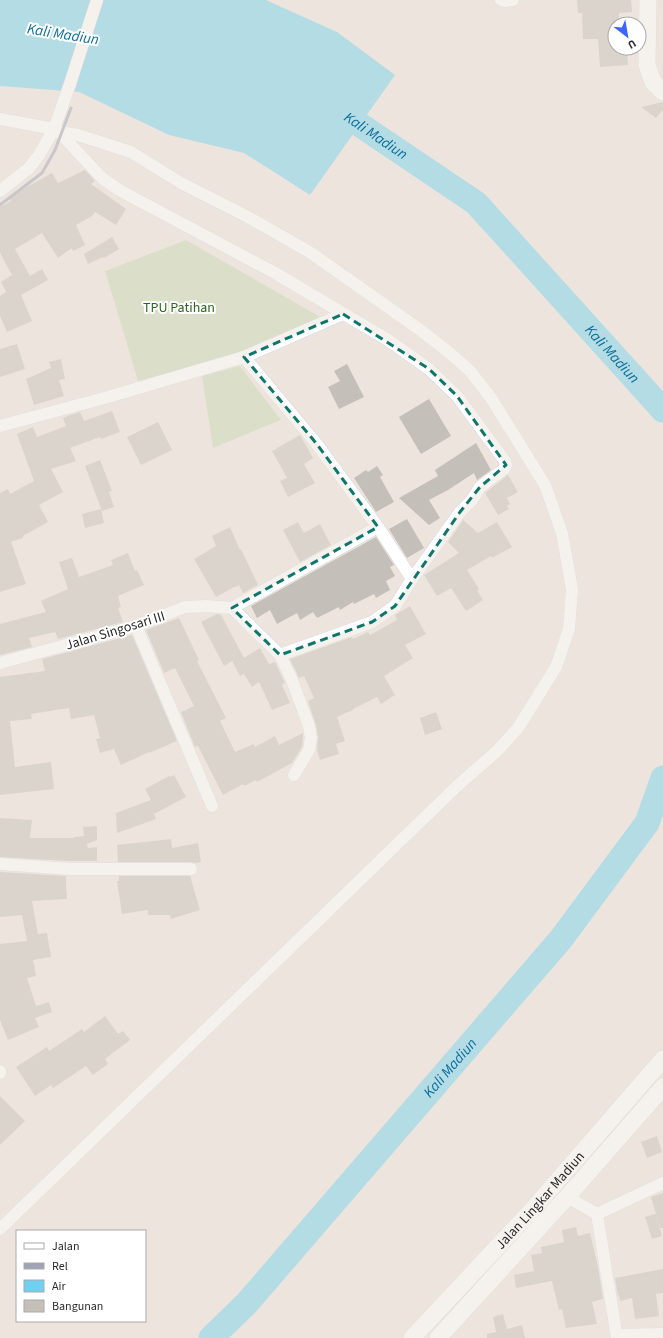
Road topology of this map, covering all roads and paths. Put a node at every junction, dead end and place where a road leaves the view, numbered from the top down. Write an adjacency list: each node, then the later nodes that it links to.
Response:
1 (97, 0): 7 (street)
2 (502, 0): 3 (street)
3 (513, 0)
4 (648, 0): 5 (main road)
5 (663, 92)
6 (0, 119): 7 (street)
7 (56, 131): 8 (street); 9 (street); 27 (street)
8 (0, 191)
9 (344, 314): 10 (street); 13 (street)
10 (244, 358): 11 (street); 12 (street)
11 (0, 426)
12 (378, 527): 13 (street); 14 (street)
13 (412, 579): 16 (street)
14 (232, 608): 15 (street, Jalan Singosari III); 16 (street)
15 (136, 626): 17 (street, Jalan Singosari III); 19 (street)
16 (280, 655): 18 (street)
17 (0, 663)
18 (294, 775)
19 (212, 806)
20 (0, 864): 21 (street)
21 (191, 869)
22 (663, 1059): 28 (main road, Jalan Lingkar Madiun)
23 (663, 1086): 25 (main road, Jalan Lingkar Madiun)
24 (663, 1183): 26 (street)
25 (567, 1197): 26 (street); 29 (main road, Jalan Lingkar Madiun)
26 (597, 1214): 31 (street)
27 (0, 1228)
28 (515, 1228): 29 (main road); 32 (main road, Jalan Lingkar Madiun)
29 (529, 1240): 33 (main road, Jalan Lingkar Madiun)
30 (663, 1334): 31 (street)
31 (617, 1337)
32 (412, 1338)
33 (438, 1338)

